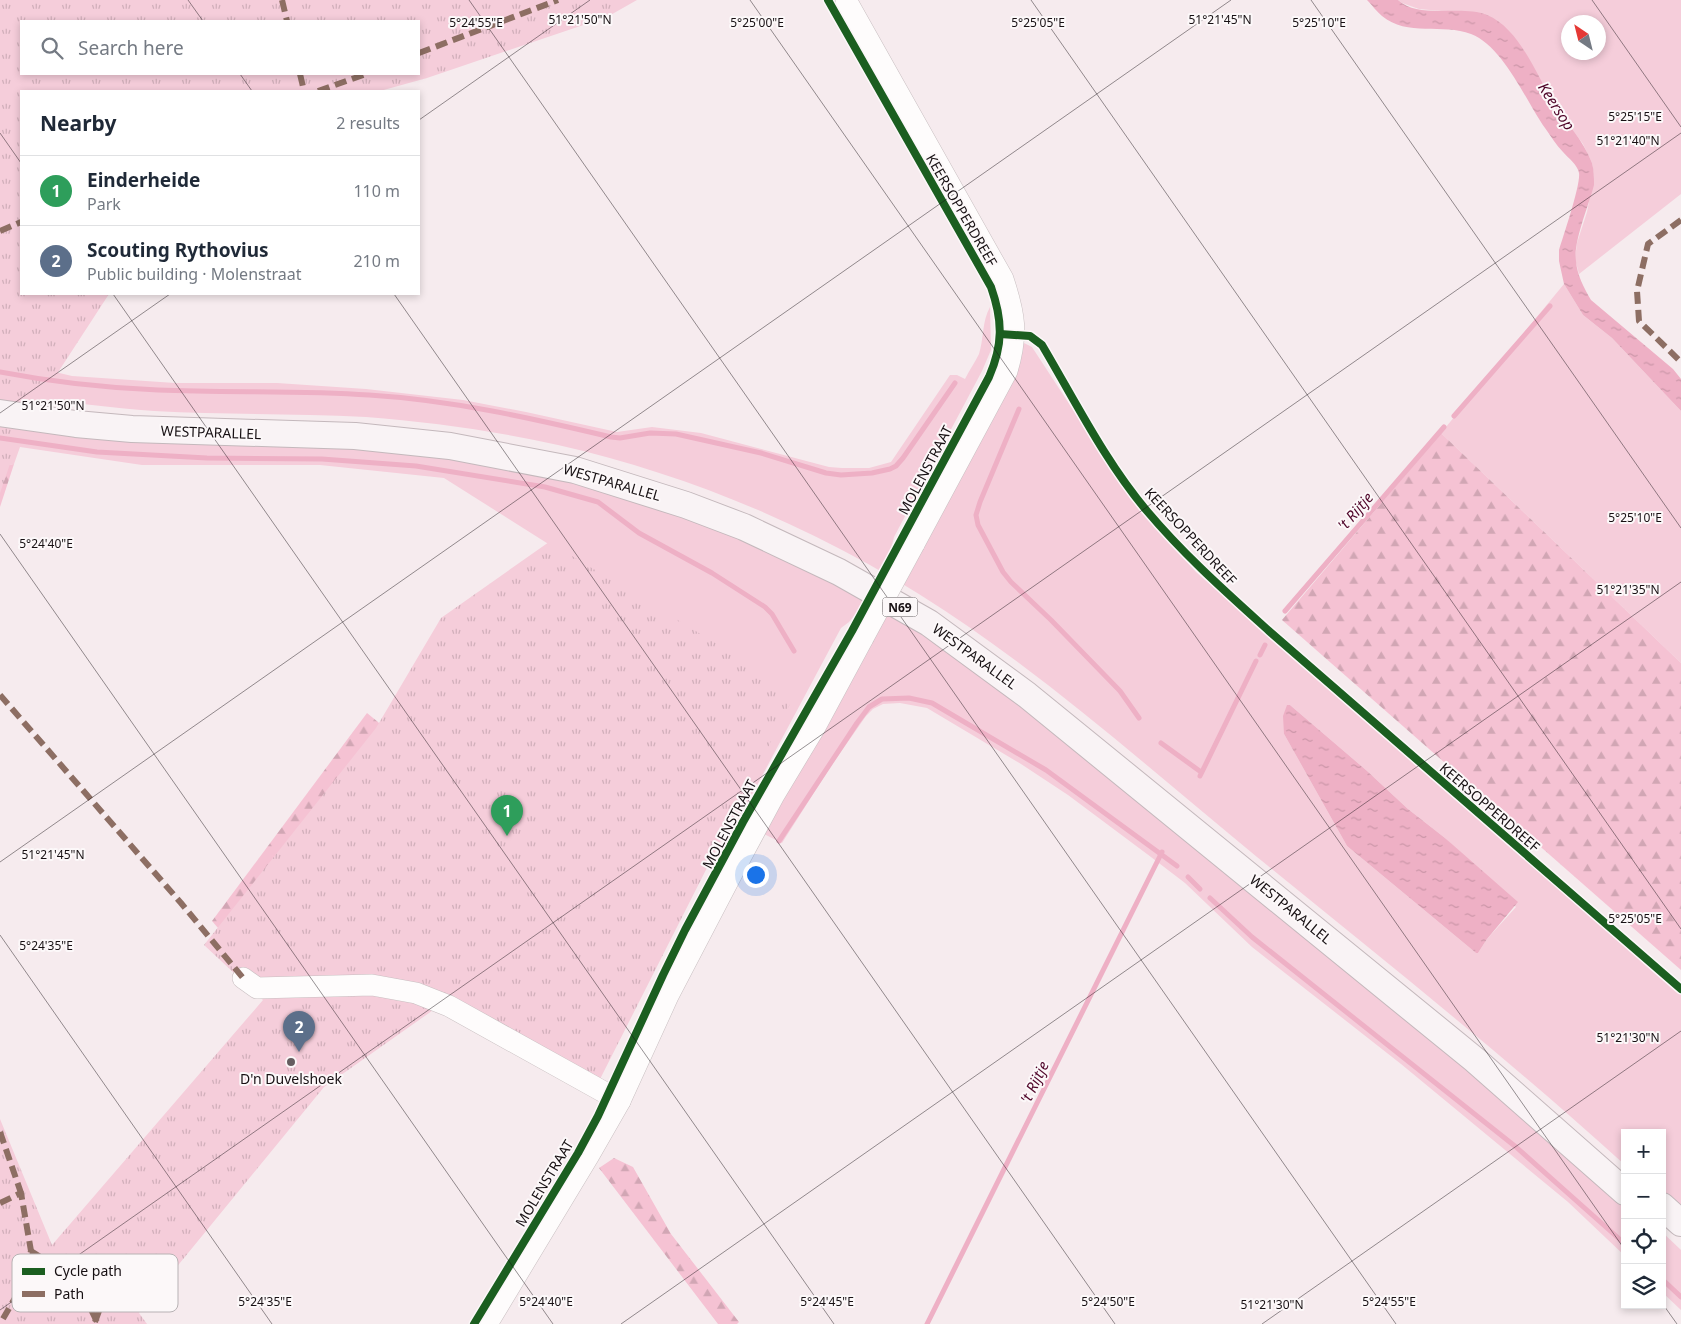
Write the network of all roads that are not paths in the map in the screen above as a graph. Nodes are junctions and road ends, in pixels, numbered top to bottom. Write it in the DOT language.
graph roads {
  1 [pos="846,0"];
  2 [pos="1015,334"];
  3 [pos="0,396"];
  4 [pos="0,413"];
  5 [pos="243,978"];
  6 [pos="620,1101"];
  7 [pos="1621,1167"];
  8 [pos="1621,1188"];
  9 [pos="1666,1210"];
  10 [pos="1681,1223"];
  11 [pos="1666,1230"];
  12 [pos="1681,1243"];
  13 [pos="487,1324"];
  1 -- 2 [label="street, KEERSOPPERDREEF"];
  2 -- 6 [label="street, MOLENSTRAAT, bridge"];
  3 -- 7 [label="main road, WESTPARALLEL / N69"];
  4 -- 8 [label="main road, WESTPARALLEL / N69"];
  5 -- 6 [label="street"];
  6 -- 13 [label="street, MOLENSTRAAT"];
  9 -- 10 [label="main road"];
  11 -- 12 [label="main road"];
}
